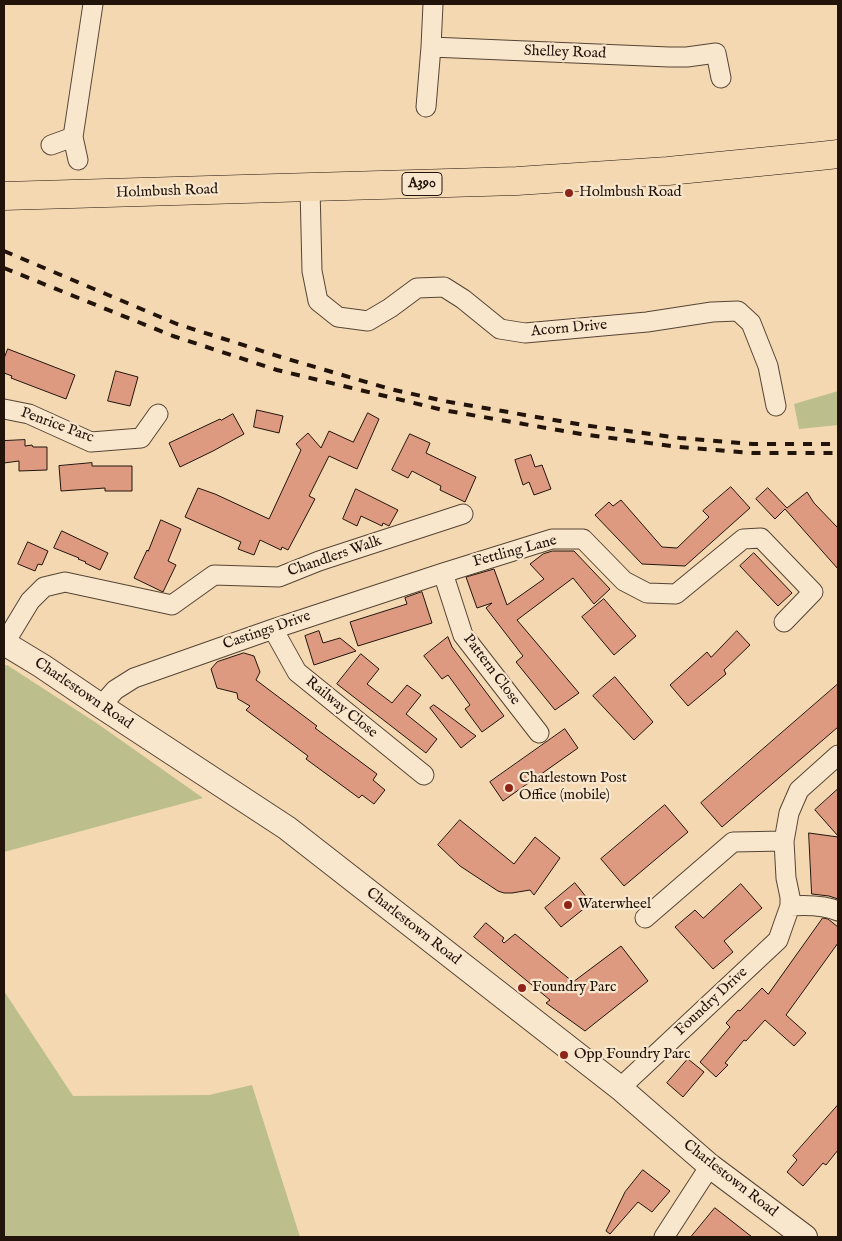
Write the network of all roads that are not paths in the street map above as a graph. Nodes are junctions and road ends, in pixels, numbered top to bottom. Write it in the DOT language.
graph roads {
  1 [pos="93,4"];
  2 [pos="433,4"];
  3 [pos="431,47"];
  4 [pos="721,78"];
  5 [pos="426,108"];
  6 [pos="73,137"];
  7 [pos="51,145"];
  8 [pos="838,154"];
  9 [pos="78,160"];
  10 [pos="310,188"];
  11 [pos="4,196"];
  12 [pos="776,406"];
  13 [pos="4,409"];
  14 [pos="158,414"];
  15 [pos="463,514"];
  16 [pos="443,573"];
  17 [pos="784,622"];
  18 [pos="273,629"];
  19 [pos="4,643"];
  20 [pos="101,706"];
  21 [pos="539,733"];
  22 [pos="838,755"];
  23 [pos="424,775"];
  24 [pos="784,841"];
  25 [pos="790,906"];
  26 [pos="838,911"];
  27 [pos="645,918"];
  28 [pos="620,1088"];
  29 [pos="710,1166"];
  30 [pos="664,1237"];
  31 [pos="805,1237"];
  1 -- 6 [label="street"];
  2 -- 3 [label="street"];
  3 -- 4 [label="street, Shelley Road"];
  3 -- 5 [label="street"];
  6 -- 7 [label="street"];
  6 -- 9 [label="street"];
  8 -- 10 [label="highway, Holmbush Road / A390"];
  10 -- 11 [label="highway, Holmbush Road / A390"];
  10 -- 12 [label="street, Acorn Drive"];
  13 -- 14 [label="street, Penrice Parc"];
  15 -- 19 [label="street, Chandlers Walk"];
  16 -- 17 [label="street, Fettling Lane"];
  16 -- 18 [label="street, Castings Drive"];
  16 -- 21 [label="street, Pattern Close"];
  18 -- 20 [label="street, Castings Drive"];
  18 -- 23 [label="street, Railway Close"];
  19 -- 20 [label="street, Charlestown Road"];
  20 -- 28 [label="street, Charlestown Road"];
  22 -- 24 [label="street, Foundry Drive"];
  24 -- 25 [label="street, Foundry Drive"];
  24 -- 27 [label="street"];
  25 -- 26 [label="street"];
  25 -- 28 [label="street, Foundry Drive"];
  28 -- 29 [label="street, Charlestown Road"];
  29 -- 30 [label="street"];
  29 -- 31 [label="street, Charlestown Road"];
}
